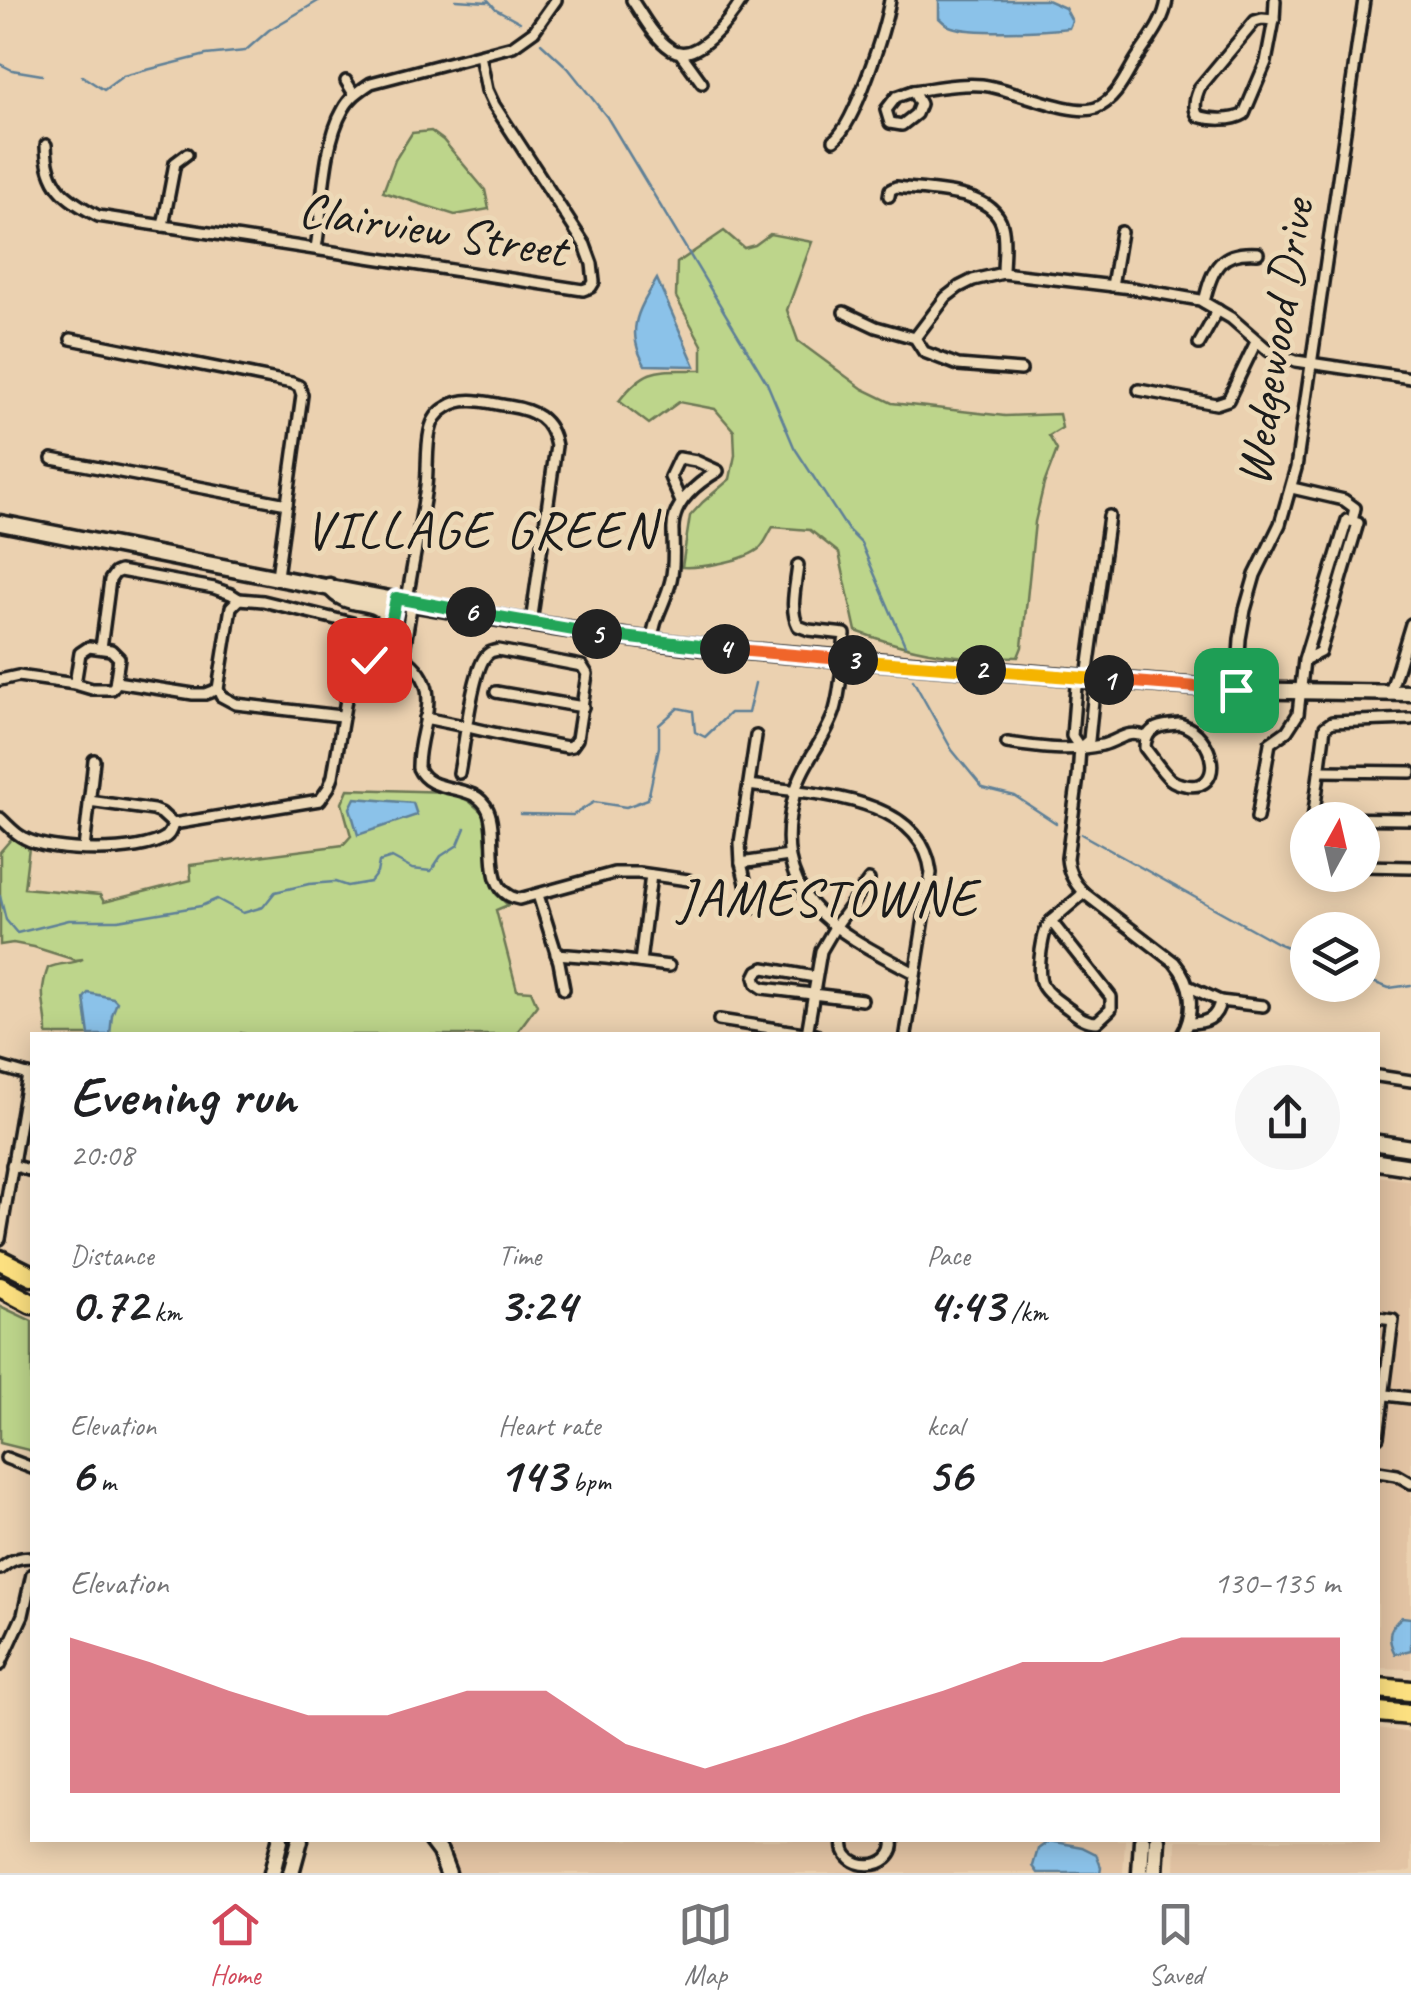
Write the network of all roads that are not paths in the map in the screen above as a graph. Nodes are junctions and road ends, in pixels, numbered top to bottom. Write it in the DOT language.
graph roads {
  1 [pos="556,0"];
  2 [pos="632,0"];
  3 [pos="742,0"];
  4 [pos="890,0"];
  5 [pos="1167,0"];
  6 [pos="1275,0"];
  7 [pos="1364,0"];
  8 [pos="1274,20"];
  9 [pos="680,54"];
  10 [pos="480,55"];
  11 [pos="346,80"];
  12 [pos="702,84"];
  13 [pos="913,92"];
  14 [pos="354,94"];
  15 [pos="834,140"];
  16 [pos="46,145"];
  17 [pos="187,154"];
  18 [pos="889,196"];
  19 [pos="163,226"];
  20 [pos="1120,232"];
  21 [pos="316,248"];
  22 [pos="1258,252"];
  23 [pos="1003,273"];
  24 [pos="1112,286"];
  25 [pos="1204,302"];
  26 [pos="1218,310"];
  27 [pos="844,312"];
  28 [pos="915,338"];
  29 [pos="71,339"];
  30 [pos="1256,342"];
  31 [pos="1199,344"];
  32 [pos="1310,363"];
  33 [pos="1021,370"];
  34 [pos="1411,378"];
  35 [pos="1138,390"];
  36 [pos="52,459"];
  37 [pos="1292,488"];
  38 [pos="682,502"];
  39 [pos="287,504"];
  40 [pos="1109,516"];
  41 [pos="0,524"];
  42 [pos="798,566"];
  43 [pos="277,576"];
  44 [pos="329,586"];
  45 [pos="239,600"];
  46 [pos="405,600"];
  47 [pos="392,623"];
  48 [pos="531,623"];
  49 [pos="1411,624"];
  50 [pos="652,641"];
  51 [pos="101,648"];
  52 [pos="842,659"];
  53 [pos="369,660"];
  54 [pos="1087,678"];
  55 [pos="0,680"];
  56 [pos="116,682"];
  57 [pos="75,684"];
  58 [pos="218,690"];
  59 [pos="1236,690"];
  60 [pos="496,692"];
  61 [pos="1390,692"];
  62 [pos="1300,693"];
  63 [pos="1411,693"];
  64 [pos="583,707"];
  65 [pos="341,716"];
  66 [pos="425,718"];
  67 [pos="1411,719"];
  68 [pos="468,727"];
  69 [pos="756,736"];
  70 [pos="1146,737"];
  71 [pos="1008,743"];
  72 [pos="1080,748"];
  73 [pos="94,760"];
  74 [pos="1320,771"];
  75 [pos="1411,772"];
  76 [pos="460,773"];
  77 [pos="749,785"];
  78 [pos="795,792"];
  79 [pos="89,800"];
  80 [pos="1315,802"];
  81 [pos="0,818"];
  82 [pos="1257,818"];
  83 [pos="1380,820"];
  84 [pos="1411,820"];
  85 [pos="173,824"];
  86 [pos="84,849"];
  87 [pos="789,856"];
  88 [pos="741,864"];
  89 [pos="1380,866"];
  90 [pos="1411,867"];
  91 [pos="651,875"];
  92 [pos="688,880"];
  93 [pos="869,880"];
  94 [pos="1084,893"];
  95 [pos="538,895"];
  96 [pos="752,908"];
  97 [pos="1051,921"];
  98 [pos="835,927"];
  99 [pos="556,954"];
  100 [pos="640,962"];
  101 [pos="669,966"];
  102 [pos="915,974"];
  103 [pos="815,977"];
  104 [pos="1190,987"];
  105 [pos="564,989"];
  106 [pos="813,994"];
  107 [pos="862,1000"];
  108 [pos="1220,1000"];
  109 [pos="1263,1006"];
  110 [pos="719,1020"];
  111 [pos="1189,1022"];
  112 [pos="794,1032"];
  113 [pos="807,1032"];
  114 [pos="906,1032"];
  115 [pos="1184,1032"];
  116 [pos="0,1067"];
  117 [pos="30,1076"];
  118 [pos="1380,1076"];
  119 [pos="1411,1080"];
  120 [pos="1380,1143"];
  121 [pos="1411,1148"];
  122 [pos="1380,1162"];
  123 [pos="12,1166"];
  124 [pos="1411,1167"];
  125 [pos="30,1170"];
  126 [pos="0,1239"];
  127 [pos="0,1260"];
  128 [pos="30,1275"];
  129 [pos="0,1287"];
  130 [pos="30,1303"];
  131 [pos="1380,1318"];
  132 [pos="1381,1394"];
  133 [pos="1411,1398"];
  134 [pos="6,1458"];
  135 [pos="30,1467"];
  136 [pos="1380,1472"];
  137 [pos="1411,1483"];
  138 [pos="30,1557"];
  139 [pos="0,1569"];
  140 [pos="30,1583"];
  141 [pos="0,1665"];
  142 [pos="1380,1688"];
  143 [pos="1411,1691"];
  144 [pos="1380,1712"];
  145 [pos="1411,1716"];
  146 [pos="280,1842"];
  147 [pos="299,1842"];
  148 [pos="433,1842"];
  149 [pos="843,1842"];
  150 [pos="892,1842"];
  151 [pos="1142,1842"];
  152 [pos="1157,1842"];
  153 [pos="272,1873"];
  154 [pos="291,1873"];
  155 [pos="448,1873"];
  156 [pos="1140,1873"];
  157 [pos="1156,1873"];
  1 -- 10 [label="street"];
  2 -- 9 [label="street"];
  3 -- 9 [label="street"];
  4 -- 15 [label="street"];
  5 -- 13 [label="street"];
  6 -- 8 [label="street"];
  7 -- 32 [label="street, Wedgewood Drive"];
  8 -- 8 [label="street"];
  9 -- 12 [label="street"];
  10 -- 14 [label="street"];
  10 -- 21 [label="street, Clairview Street"];
  11 -- 14 [label="street"];
  14 -- 21 [label="street"];
  16 -- 19 [label="street, Clairview Street"];
  17 -- 19 [label="street"];
  18 -- 23 [label="street"];
  19 -- 21 [label="street, Clairview Street"];
  20 -- 24 [label="street"];
  22 -- 25 [label="street"];
  23 -- 24 [label="street"];
  23 -- 28 [label="street"];
  24 -- 25 [label="street"];
  25 -- 26 [label="street"];
  26 -- 30 [label="street"];
  26 -- 31 [label="street"];
  27 -- 28 [label="street"];
  28 -- 33 [label="street"];
  29 -- 39 [label="street"];
  30 -- 32 [label="street"];
  30 -- 35 [label="street"];
  32 -- 34 [label="street"];
  32 -- 37 [label="street, Wedgewood Drive"];
  36 -- 39 [label="street"];
  37 -- 59 [label="street, Wedgewood Drive"];
  37 -- 62 [label="street"];
  38 -- 38 [label="street"];
  38 -- 50 [label="street"];
  39 -- 43 [label="street"];
  40 -- 54 [label="street"];
  41 -- 43 [label="street"];
  42 -- 52 [label="street"];
  43 -- 44 [label="street"];
  44 -- 46 [label="street"];
  44 -- 47 [label="street"];
  45 -- 51 [label="street"];
  45 -- 53 [label="street"];
  45 -- 58 [label="street"];
  46 -- 47 [label="street"];
  46 -- 48 [label="street"];
  46 -- 48 [label="street"];
  46 -- 66 [label="street"];
  47 -- 53 [label="street"];
  48 -- 50 [label="street"];
  49 -- 61 [label="street"];
  50 -- 52 [label="street"];
  51 -- 56 [label="street"];
  51 -- 57 [label="street"];
  52 -- 54 [label="street"];
  52 -- 78 [label="street"];
  53 -- 65 [label="street"];
  54 -- 59 [label="street"];
  54 -- 72 [label="street"];
  54 -- 72 [label="street"];
  55 -- 57 [label="street"];
  56 -- 57 [label="street"];
  56 -- 58 [label="street"];
  58 -- 65 [label="street"];
  59 -- 62 [label="street"];
  60 -- 64 [label="street"];
  61 -- 62 [label="street"];
  61 -- 63 [label="street"];
  62 -- 82 [label="street"];
  64 -- 68 [label="street"];
  64 -- 68 [label="street"];
  65 -- 85 [label="street"];
  66 -- 68 [label="street"];
  66 -- 95 [label="street"];
  67 -- 74 [label="street"];
  68 -- 76 [label="street"];
  69 -- 77 [label="street"];
  70 -- 70 [label="street"];
  70 -- 72 [label="street"];
  71 -- 72 [label="street"];
  72 -- 94 [label="street"];
  73 -- 79 [label="street"];
  74 -- 75 [label="street"];
  74 -- 80 [label="street"];
  77 -- 78 [label="street"];
  77 -- 88 [label="street"];
  78 -- 87 [label="street"];
  78 -- 102 [label="street"];
  79 -- 85 [label="street"];
  79 -- 86 [label="street"];
  81 -- 86 [label="street"];
  83 -- 84 [label="street"];
  85 -- 86 [label="street"];
  87 -- 88 [label="street"];
  87 -- 98 [label="street"];
  88 -- 96 [label="street"];
  89 -- 90 [label="street"];
  91 -- 92 [label="street"];
  91 -- 95 [label="street"];
  91 -- 100 [label="street"];
  93 -- 98 [label="street"];
  94 -- 97 [label="street"];
  94 -- 104 [label="street"];
  95 -- 99 [label="street"];
  97 -- 97 [label="street"];
  98 -- 102 [label="street"];
  98 -- 103 [label="street"];
  99 -- 100 [label="street"];
  99 -- 105 [label="street"];
  100 -- 101 [label="street"];
  102 -- 114 [label="street"];
  103 -- 106 [label="street"];
  103 -- 106 [label="street"];
  104 -- 108 [label="street"];
  104 -- 111 [label="street"];
  106 -- 107 [label="street"];
  106 -- 113 [label="street"];
  108 -- 109 [label="street"];
  108 -- 111 [label="street"];
  110 -- 112 [label="street"];
  111 -- 115 [label="street"];
  116 -- 117 [label="street"];
  117 -- 123 [label="street"];
  118 -- 119 [label="street"];
  120 -- 121 [label="street"];
  122 -- 124 [label="street"];
  123 -- 125 [label="street"];
  123 -- 126 [label="street"];
  127 -- 128 [label="highway"];
  129 -- 130 [label="highway"];
  131 -- 132 [label="street"];
  132 -- 133 [label="street"];
  134 -- 135 [label="street"];
  136 -- 137 [label="street"];
  138 -- 139 [label="street"];
  140 -- 141 [label="street"];
  142 -- 143 [label="highway"];
  144 -- 145 [label="highway"];
  146 -- 153 [label="street"];
  147 -- 154 [label="street"];
  148 -- 155 [label="street"];
  149 -- 150 [label="street"];
  151 -- 156 [label="street"];
  152 -- 157 [label="street"];
}
